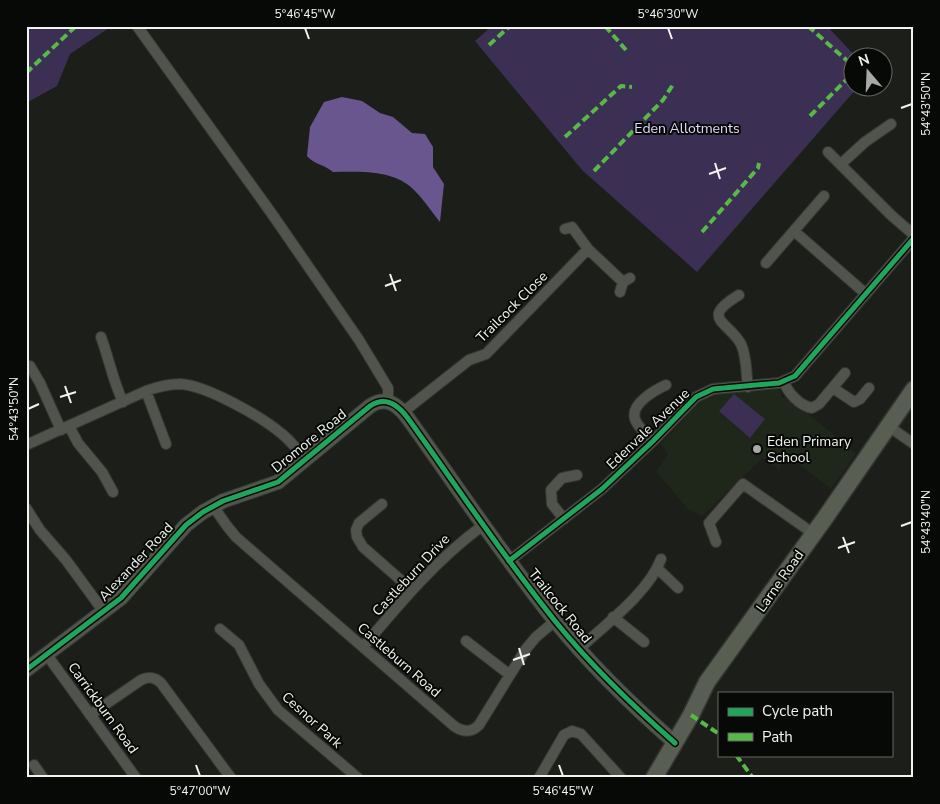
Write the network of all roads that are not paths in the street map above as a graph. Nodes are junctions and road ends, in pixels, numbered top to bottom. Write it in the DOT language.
graph roads {
  1 [pos="137,26"];
  2 [pos="891,124"];
  3 [pos="828,152"];
  4 [pos="840,164"];
  5 [pos="824,196"];
  6 [pos="571,226"];
  7 [pos="794,231"];
  8 [pos="914,236"];
  9 [pos="588,250"];
  10 [pos="766,263"];
  11 [pos="624,284"];
  12 [pos="866,294"];
  13 [pos="739,295"];
  14 [pos="101,337"];
  15 [pos="30,366"];
  16 [pos="845,373"];
  17 [pos="784,382"];
  18 [pos="666,385"];
  19 [pos="748,387"];
  20 [pos="833,388"];
  21 [pos="868,388"];
  22 [pos="914,389"];
  23 [pos="146,391"];
  24 [pos="123,402"];
  25 [pos="388,402"];
  26 [pos="403,412"];
  27 [pos="888,426"];
  28 [pos="65,428"];
  29 [pos="653,441"];
  30 [pos="166,444"];
  31 [pos="914,444"];
  32 [pos="26,445"];
  33 [pos="306,459"];
  34 [pos="577,475"];
  35 [pos="113,492"];
  36 [pos="382,504"];
  37 [pos="214,506"];
  38 [pos="26,508"];
  39 [pos="564,519"];
  40 [pos="482,526"];
  41 [pos="814,534"];
  42 [pos="716,542"];
  43 [pos="509,561"];
  44 [pos="678,588"];
  45 [pos="412,590"];
  46 [pos="104,612"];
  47 [pos="613,617"];
  48 [pos="555,621"];
  49 [pos="220,629"];
  50 [pos="466,640"];
  51 [pos="644,642"];
  52 [pos="363,647"];
  53 [pos="579,649"];
  54 [pos="47,655"];
  55 [pos="26,670"];
  56 [pos="510,675"];
  57 [pos="90,715"];
  58 [pos="675,743"];
  59 [pos="34,765"];
  60 [pos="43,778"];
  61 [pos="136,778"];
  62 [pos="231,778"];
  63 [pos="358,778"];
  64 [pos="539,778"];
  65 [pos="620,778"];
  66 [pos="654,778"];
  1 -- 25 [label="street"];
  2 -- 4 [label="street"];
  3 -- 4 [label="street"];
  4 -- 8 [label="street"];
  5 -- 7 [label="street"];
  6 -- 9 [label="street"];
  7 -- 10 [label="street"];
  7 -- 12 [label="street"];
  8 -- 12 [label="street, Edenvale Avenue"];
  9 -- 11 [label="street"];
  9 -- 26 [label="street, Trailcock Close"];
  12 -- 17 [label="street, Edenvale Avenue"];
  13 -- 19 [label="street"];
  14 -- 24 [label="street"];
  15 -- 28 [label="street"];
  16 -- 20 [label="street"];
  17 -- 19 [label="street, Edenvale Avenue"];
  17 -- 20 [label="street"];
  18 -- 29 [label="street"];
  19 -- 29 [label="street, Edenvale Avenue"];
  20 -- 21 [label="street"];
  22 -- 27 [label="main road, Larne Road"];
  23 -- 24 [label="street"];
  23 -- 30 [label="street"];
  23 -- 33 [label="street"];
  24 -- 28 [label="street"];
  25 -- 26 [label="street, Trailcock Road"];
  25 -- 33 [label="street, Dromore Road"];
  26 -- 40 [label="street, Trailcock Road"];
  27 -- 31 [label="street"];
  27 -- 41 [label="main road, Larne Road"];
  28 -- 32 [label="street"];
  28 -- 35 [label="street"];
  29 -- 39 [label="street, Edenvale Avenue"];
  33 -- 37 [label="street, Dromore Road"];
  34 -- 39 [label="street"];
  36 -- 45 [label="street"];
  37 -- 46 [label="street, Alexander Road"];
  37 -- 52 [label="street, Castleburn Road"];
  38 -- 46 [label="street"];
  39 -- 43 [label="street, Edenvale Avenue"];
  40 -- 43 [label="street, Trailcock Road"];
  40 -- 45 [label="street, Castleburn Drive"];
  41 -- 42 [label="street"];
  41 -- 58 [label="main road, Larne Road"];
  43 -- 48 [label="street, Trailcock Road"];
  44 -- 47 [label="street"];
  45 -- 52 [label="street, Castleburn Drive"];
  46 -- 54 [label="street, Alexander Road"];
  47 -- 51 [label="street"];
  47 -- 53 [label="street"];
  48 -- 53 [label="street, Trailcock Road"];
  48 -- 56 [label="street, Castleburn Road"];
  49 -- 63 [label="street, Cesnor Park"];
  50 -- 56 [label="street"];
  52 -- 56 [label="street, Castleburn Road"];
  53 -- 58 [label="street, Trailcock Road"];
  54 -- 55 [label="street, Alexander Road"];
  54 -- 57 [label="street, Carrickburn Road"];
  57 -- 61 [label="street, Carrickburn Road"];
  57 -- 62 [label="street"];
  58 -- 66 [label="main road, Larne Road"];
  59 -- 60 [label="street"];
  64 -- 65 [label="street"];
}
